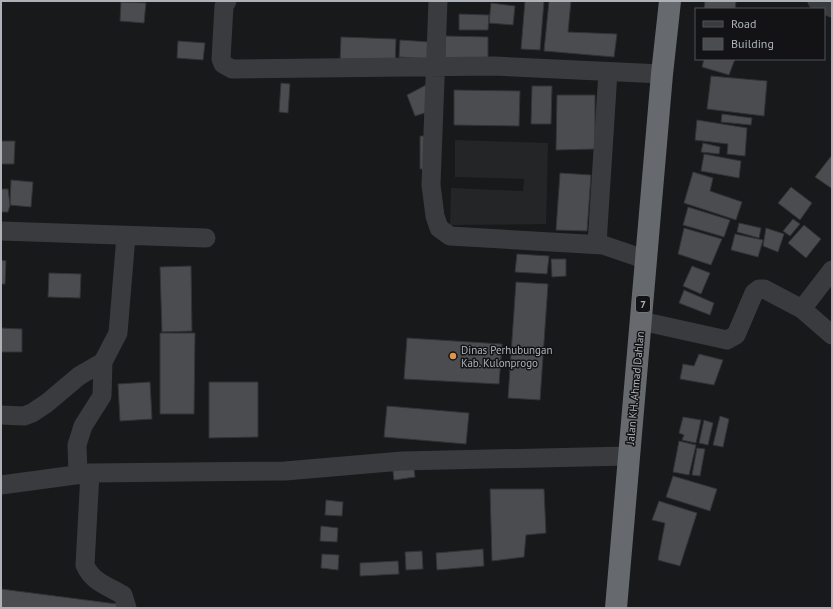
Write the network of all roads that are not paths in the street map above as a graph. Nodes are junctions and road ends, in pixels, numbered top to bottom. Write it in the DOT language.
graph roads {
  1 [pos="227,1"];
  2 [pos="438,1"];
  3 [pos="670,1"];
  4 [pos="817,1"];
  5 [pos="832,8"];
  6 [pos="435,68"];
  7 [pos="608,72"];
  8 [pos="662,74"];
  9 [pos="1,231"];
  10 [pos="126,236"];
  11 [pos="206,238"];
  12 [pos="597,244"];
  13 [pos="647,260"];
  14 [pos="832,270"];
  15 [pos="802,309"];
  16 [pos="641,321"];
  17 [pos="832,336"];
  18 [pos="103,364"];
  19 [pos="1,415"];
  20 [pos="628,456"];
  21 [pos="84,473"];
  22 [pos="1,484"];
  23 [pos="127,608"];
  24 [pos="616,608"];
  1 -- 6 [label="street"];
  2 -- 6 [label="street"];
  3 -- 8 [label="highway, Jalan KH. Ahmad Dahlan / 7"];
  4 -- 5 [label="street"];
  6 -- 7 [label="street"];
  6 -- 12 [label="street"];
  7 -- 8 [label="street"];
  7 -- 12 [label="street"];
  8 -- 13 [label="highway, Jalan KH. Ahmad Dahlan / 7"];
  9 -- 10 [label="street"];
  10 -- 11 [label="street"];
  10 -- 18 [label="street"];
  12 -- 13 [label="street"];
  13 -- 16 [label="highway, Jalan KH. Ahmad Dahlan / 7"];
  14 -- 15 [label="street"];
  15 -- 16 [label="street"];
  15 -- 17 [label="street"];
  16 -- 20 [label="highway, Jalan KH. Ahmad Dahlan / 7"];
  18 -- 19 [label="street"];
  18 -- 21 [label="street"];
  20 -- 21 [label="street"];
  20 -- 24 [label="highway, Jalan KH. Ahmad Dahlan / 7"];
  21 -- 22 [label="street"];
  21 -- 23 [label="street"];
}
